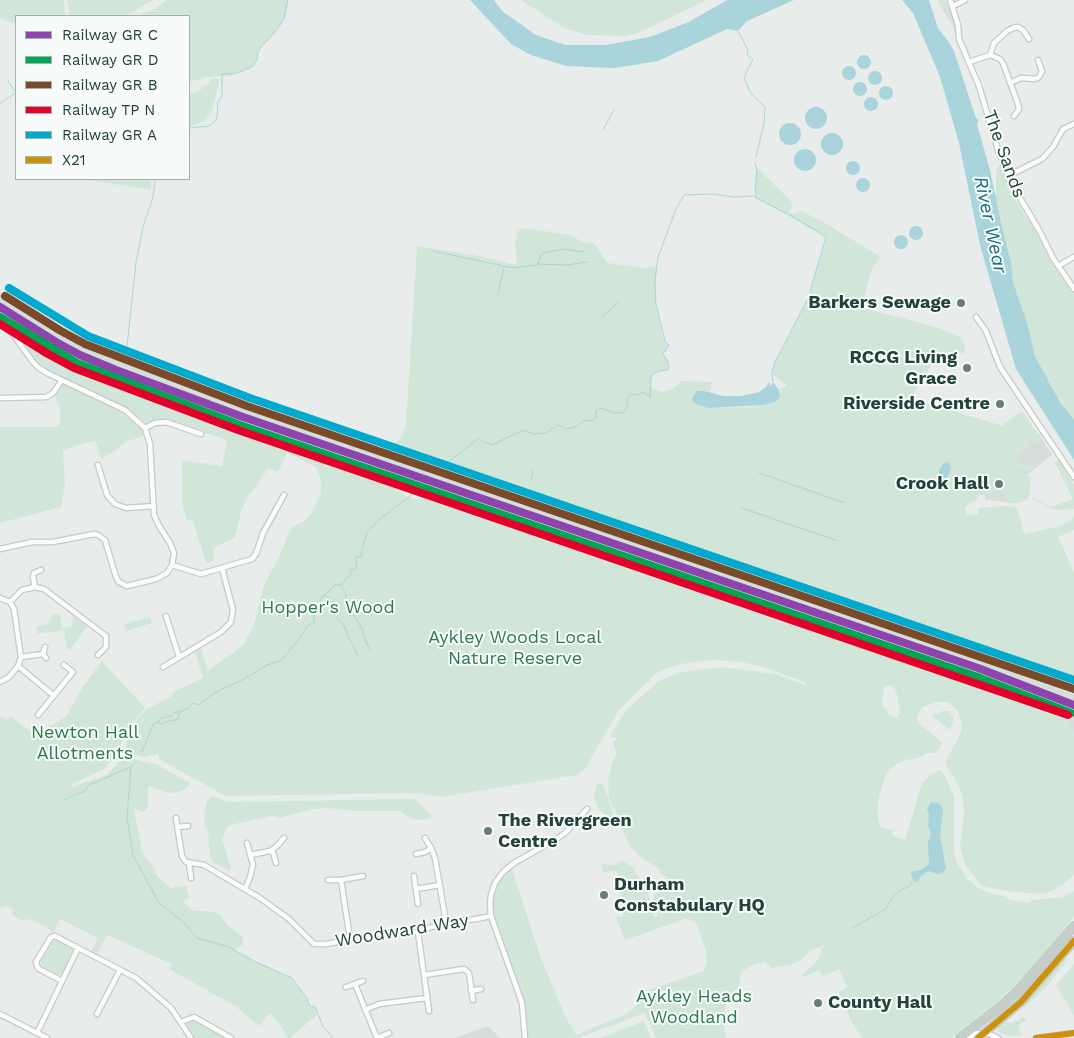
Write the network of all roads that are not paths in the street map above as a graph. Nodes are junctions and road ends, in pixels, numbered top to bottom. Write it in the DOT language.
graph roads {
  1 [pos="950,0"];
  2 [pos="965,0"];
  3 [pos="953,6"];
  4 [pos="1029,39"];
  5 [pos="990,54"];
  6 [pos="1038,60"];
  7 [pos="969,62"];
  8 [pos="1010,83"];
  9 [pos="1014,116"];
  10 [pos="1074,124"];
  11 [pos="1008,176"];
  12 [pos="1074,257"];
  13 [pos="1058,266"];
  14 [pos="1074,290"];
  15 [pos="976,317"];
  16 [pos="0,324"];
  17 [pos="62,380"];
  18 [pos="0,398"];
  19 [pos="145,428"];
  20 [pos="201,434"];
  21 [pos="98,465"];
  22 [pos="1074,477"];
  23 [pos="284,496"];
  24 [pos="154,506"];
  25 [pos="0,549"];
  26 [pos="172,565"];
  27 [pos="222,568"];
  28 [pos="41,570"];
  29 [pos="35,587"];
  30 [pos="0,598"];
  31 [pos="10,602"];
  32 [pos="166,616"];
  33 [pos="45,647"];
  34 [pos="98,655"];
  35 [pos="21,657"];
  36 [pos="179,657"];
  37 [pos="64,665"];
  38 [pos="18,666"];
  39 [pos="163,667"];
  40 [pos="0,682"];
  41 [pos="54,695"];
  42 [pos="38,715"];
  43 [pos="587,808"];
  44 [pos="176,818"];
  45 [pos="188,826"];
  46 [pos="178,828"];
  47 [pos="284,838"];
  48 [pos="425,838"];
  49 [pos="247,843"];
  50 [pos="431,848"];
  51 [pos="270,850"];
  52 [pos="416,854"];
  53 [pos="250,855"];
  54 [pos="189,863"];
  55 [pos="276,863"];
  56 [pos="363,876"];
  57 [pos="414,876"];
  58 [pos="191,878"];
  59 [pos="328,880"];
  60 [pos="341,880"];
  61 [pos="440,885"];
  62 [pos="244,889"];
  63 [pos="416,889"];
  64 [pos="418,904"];
  65 [pos="491,916"];
  66 [pos="446,922"];
  67 [pos="1074,926"];
  68 [pos="418,932"];
  69 [pos="350,939"];
  70 [pos="1074,941"];
  71 [pos="78,948"];
  72 [pos="120,970"];
  73 [pos="424,976"];
  74 [pos="62,981"];
  75 [pos="363,982"];
  76 [pos="355,984"];
  77 [pos="346,987"];
  78 [pos="481,989"];
  79 [pos="471,991"];
  80 [pos="427,998"];
  81 [pos="473,1000"];
  82 [pos="365,1010"];
  83 [pos="429,1011"];
  84 [pos="0,1014"];
  85 [pos="98,1014"];
  86 [pos="181,1022"];
  87 [pos="37,1033"];
  88 [pos="389,1033"];
  89 [pos="1074,1033"];
  90 [pos="981,1036"];
  91 [pos="47,1038"];
  92 [pos="191,1038"];
  93 [pos="231,1038"];
  94 [pos="377,1038"];
  95 [pos="525,1038"];
  96 [pos="960,1038"];
  97 [pos="969,1038"];
  98 [pos="998,1038"];
  99 [pos="1036,1038"];
  1 -- 3 [label="street, The Sands"];
  2 -- 3 [label="street"];
  3 -- 7 [label="street, The Sands"];
  4 -- 5 [label="street"];
  5 -- 7 [label="street"];
  5 -- 8 [label="street"];
  6 -- 8 [label="street"];
  7 -- 11 [label="street, The Sands"];
  8 -- 9 [label="street"];
  10 -- 11 [label="street"];
  11 -- 13 [label="street, The Sands"];
  12 -- 13 [label="street"];
  13 -- 14 [label="street, The Sands"];
  15 -- 22 [label="street"];
  16 -- 17 [label="street"];
  17 -- 18 [label="street"];
  17 -- 19 [label="street"];
  19 -- 20 [label="street"];
  19 -- 24 [label="street"];
  21 -- 24 [label="street"];
  23 -- 27 [label="street"];
  24 -- 26 [label="street"];
  25 -- 26 [label="street"];
  26 -- 27 [label="street"];
  27 -- 36 [label="street"];
  28 -- 29 [label="street"];
  29 -- 31 [label="street"];
  29 -- 34 [label="street"];
  30 -- 31 [label="street"];
  31 -- 35 [label="street"];
  32 -- 36 [label="street"];
  33 -- 35 [label="street"];
  35 -- 38 [label="street"];
  36 -- 39 [label="street"];
  37 -- 41 [label="street"];
  38 -- 40 [label="street"];
  38 -- 41 [label="street"];
  41 -- 42 [label="street"];
  43 -- 65 [label="street"];
  44 -- 46 [label="street"];
  45 -- 46 [label="street"];
  46 -- 54 [label="street"];
  47 -- 51 [label="street"];
  48 -- 50 [label="street"];
  49 -- 53 [label="street"];
  50 -- 52 [label="street"];
  50 -- 61 [label="street"];
  51 -- 53 [label="street"];
  51 -- 55 [label="street"];
  53 -- 62 [label="street"];
  54 -- 58 [label="street"];
  54 -- 62 [label="street, Woodward Way"];
  56 -- 60 [label="street"];
  57 -- 63 [label="street"];
  59 -- 60 [label="street"];
  60 -- 69 [label="street"];
  61 -- 63 [label="street"];
  61 -- 66 [label="street"];
  62 -- 69 [label="street, Woodward Way"];
  63 -- 64 [label="street"];
  65 -- 66 [label="street, Woodward Way"];
  65 -- 95 [label="street"];
  66 -- 68 [label="street, Woodward Way"];
  67 -- 96 [label="highway"];
  68 -- 69 [label="street, Woodward Way"];
  68 -- 73 [label="street"];
  70 -- 90 [label="highway"];
  71 -- 72 [label="street"];
  71 -- 74 [label="street"];
  71 -- 74 [label="street"];
  72 -- 85 [label="street"];
  72 -- 86 [label="street"];
  73 -- 79 [label="street"];
  73 -- 80 [label="street"];
  74 -- 87 [label="street"];
  75 -- 76 [label="street"];
  76 -- 77 [label="street"];
  76 -- 82 [label="street"];
  78 -- 79 [label="street"];
  79 -- 81 [label="street"];
  80 -- 82 [label="street"];
  80 -- 83 [label="street"];
  82 -- 94 [label="street"];
  84 -- 87 [label="street"];
  86 -- 92 [label="street"];
  86 -- 93 [label="street"];
  87 -- 91 [label="street"];
  88 -- 94 [label="street"];
  89 -- 99 [label="street"];
  90 -- 97 [label="street"];
  90 -- 98 [label="street"];
}
